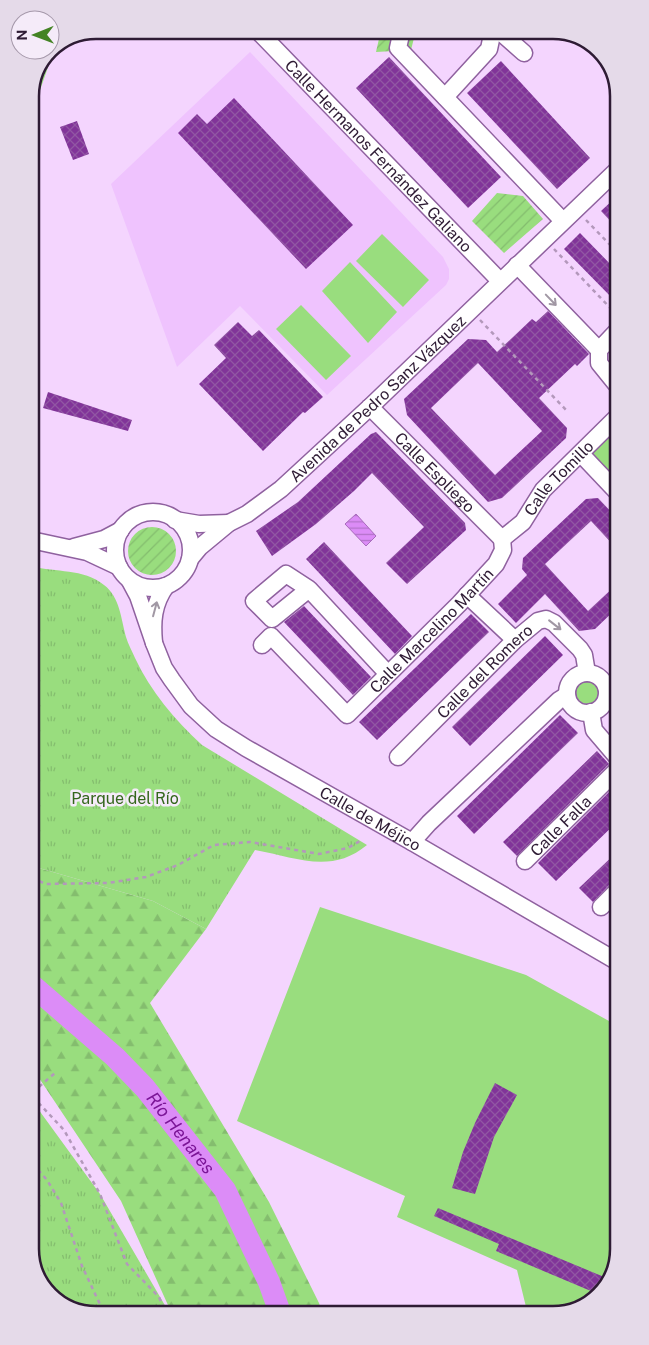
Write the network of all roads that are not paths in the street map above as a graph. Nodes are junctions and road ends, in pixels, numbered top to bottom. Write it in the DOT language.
graph roads {
  1 [pos="266,39"];
  2 [pos="400,39"];
  3 [pos="491,39"];
  4 [pos="508,39"];
  5 [pos="524,53"];
  6 [pos="445,97"];
  7 [pos="610,178"];
  8 [pos="563,221"];
  9 [pos="517,264"];
  10 [pos="500,281"];
  11 [pos="610,338"];
  12 [pos="599,350"];
  13 [pos="610,378"];
  14 [pos="370,407"];
  15 [pos="610,424"];
  16 [pos="581,454"];
  17 [pos="610,485"];
  18 [pos="176,520"];
  19 [pos="229,523"];
  20 [pos="121,530"];
  21 [pos="502,539"];
  22 [pos="39,542"];
  23 [pos="72,548"];
  24 [pos="190,559"];
  25 [pos="118,567"];
  26 [pos="130,581"];
  27 [pos="166,586"];
  28 [pos="309,589"];
  29 [pos="467,595"];
  30 [pos="515,640"];
  31 [pos="154,643"];
  32 [pos="262,644"];
  33 [pos="587,673"];
  34 [pos="388,674"];
  35 [pos="610,686"];
  36 [pos="610,692"];
  37 [pos="567,695"];
  38 [pos="591,712"];
  39 [pos="610,749"];
  40 [pos="398,757"];
  41 [pos="610,778"];
  42 [pos="412,842"];
  43 [pos="525,861"];
  44 [pos="610,898"];
  45 [pos="601,907"];
  46 [pos="610,957"];
  1 -- 10 [label="street, Calle Hermanos Fernández Galiano"];
  2 -- 6 [label="street"];
  3 -- 6 [label="street"];
  4 -- 5 [label="street"];
  6 -- 8 [label="street"];
  7 -- 8 [label="street, Avenida de Pedro Sanz Vázquez"];
  8 -- 9 [label="street, Avenida de Pedro Sanz Vázquez"];
  9 -- 10 [label="street, Avenida de Pedro Sanz Vázquez"];
  9 -- 12 [label="street, one-way"];
  10 -- 14 [label="street, Avenida de Pedro Sanz Vázquez"];
  11 -- 12 [label="street"];
  12 -- 13 [label="street"];
  14 -- 19 [label="street, Avenida de Pedro Sanz Vázquez"];
  14 -- 21 [label="street, Calle Espliego"];
  15 -- 16 [label="street, Calle Tomillo"];
  16 -- 17 [label="street"];
  16 -- 21 [label="street, Calle Tomillo"];
  18 -- 19 [label="street, Avenida de Pedro Sanz Vázquez"];
  18 -- 20 [label="street"];
  18 -- 24 [label="street"];
  19 -- 24 [label="street, Avenida de Pedro Sanz Vázquez"];
  20 -- 23 [label="street"];
  20 -- 25 [label="street"];
  21 -- 29 [label="street, Calle Marcelino Martín"];
  22 -- 23 [label="street"];
  23 -- 25 [label="street"];
  24 -- 27 [label="street"];
  25 -- 26 [label="street"];
  26 -- 27 [label="street"];
  26 -- 31 [label="street, Calle de Méjico"];
  31 -- 27 [label="street, Calle de Méjico, one-way"];
  28 -- 34 [label="street"];
  29 -- 30 [label="street"];
  29 -- 34 [label="street, Calle Marcelino Martín"];
  30 -- 33 [label="street, Calle del Romero, one-way"];
  30 -- 40 [label="street, Calle del Romero"];
  31 -- 42 [label="street, Calle de Méjico"];
  32 -- 34 [label="street, Calle Marcelino Martín"];
  33 -- 35 [label="street"];
  33 -- 37 [label="street"];
  36 -- 38 [label="street"];
  37 -- 38 [label="street"];
  37 -- 42 [label="street"];
  38 -- 39 [label="street"];
  41 -- 43 [label="street, Calle Falla"];
  42 -- 46 [label="street, Calle de Méjico"];
  44 -- 45 [label="street"];
}
